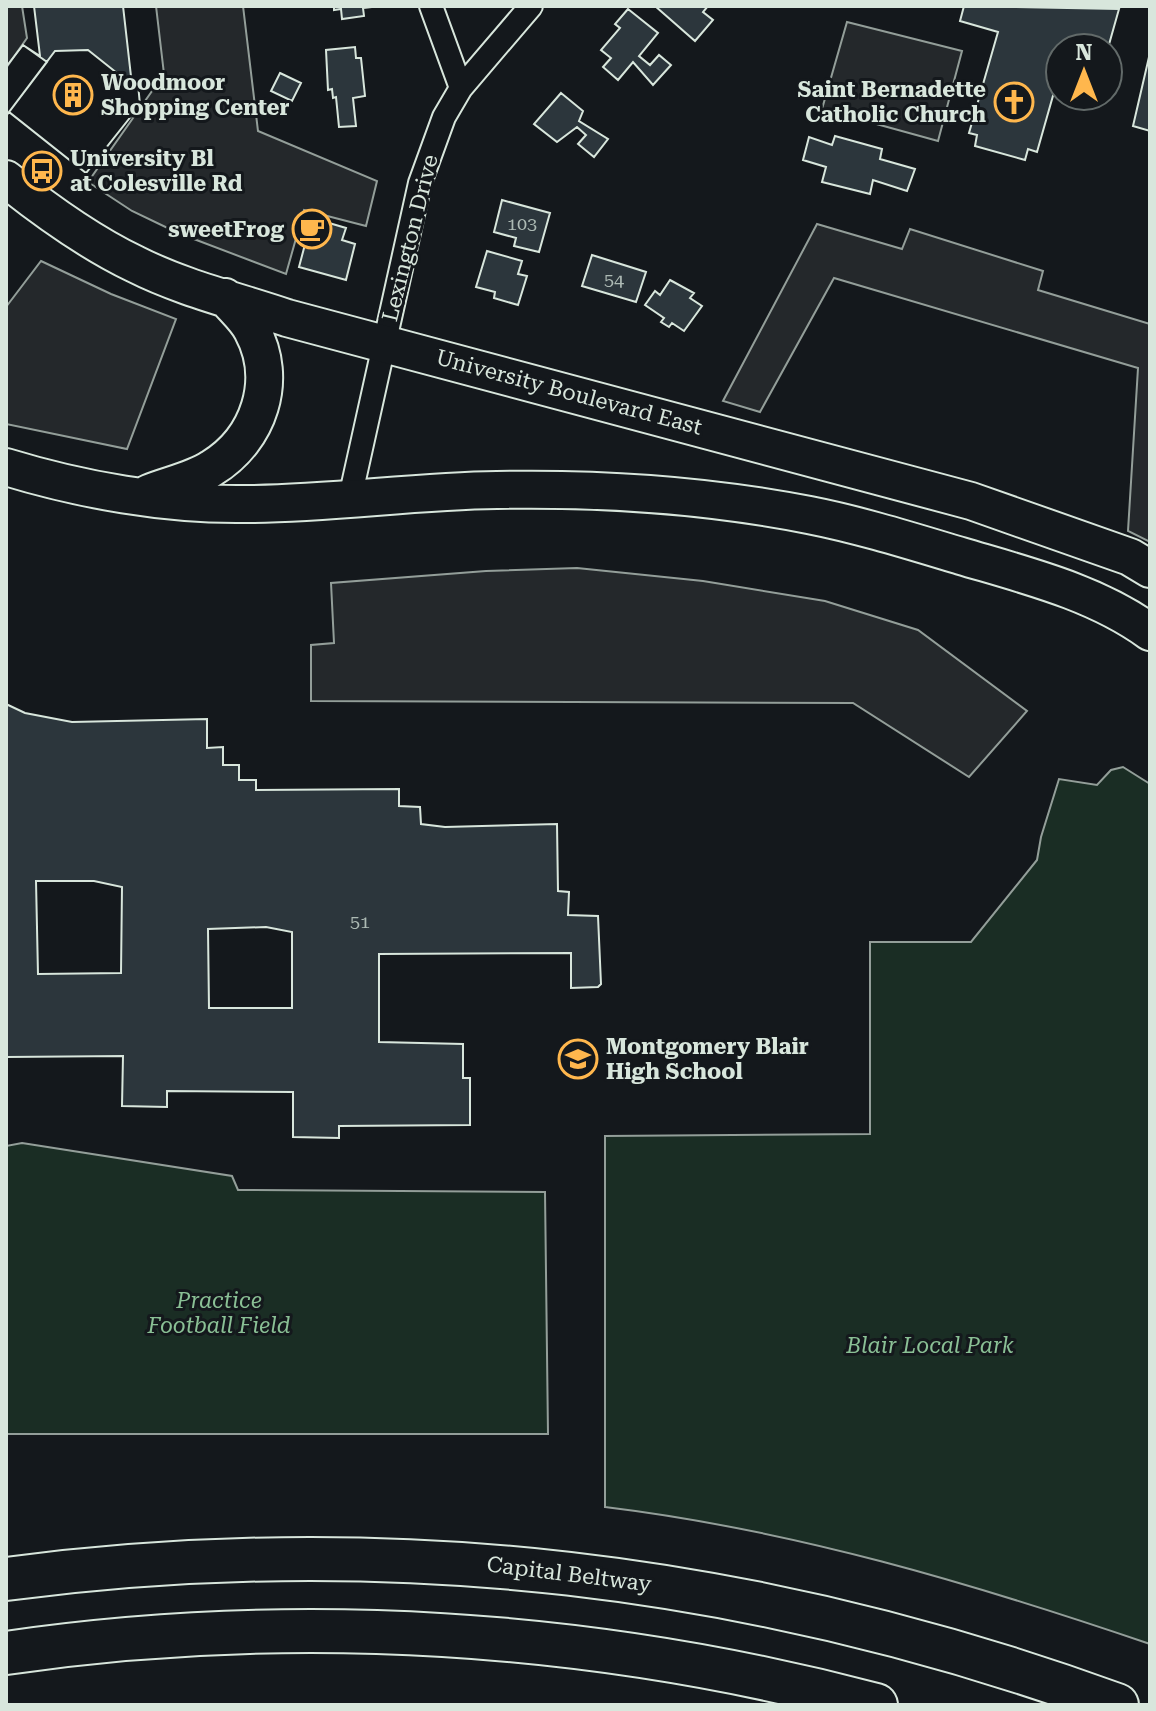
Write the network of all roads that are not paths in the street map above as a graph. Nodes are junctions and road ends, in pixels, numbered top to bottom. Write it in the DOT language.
graph roads {
  1 [pos="431,6"];
  2 [pos="531,6"];
  3 [pos="461,88"];
  4 [pos="6,179"];
  5 [pos="225,297"];
  6 [pos="385,343"];
  7 [pos="6,467"];
  8 [pos="142,496"];
  9 [pos="350,498"];
  10 [pos="1150,569"];
  11 [pos="1150,632"];
  12 [pos="6,1579"];
  13 [pos="6,1653"];
  14 [pos="876,1705"];
  15 [pos="1117,1705"];
  1 -- 3 [label="street"];
  2 -- 3 [label="street, Lexington Drive"];
  3 -- 6 [label="street, Lexington Drive"];
  4 -- 5 [label="main road, University Boulevard East"];
  5 -- 6 [label="main road, University Boulevard East"];
  5 -- 8 [label="main road"];
  6 -- 9 [label="street, Lexington Drive"];
  6 -- 10 [label="main road, University Boulevard East"];
  7 -- 8 [label="main road"];
  8 -- 9 [label="main road"];
  9 -- 11 [label="main road"];
  12 -- 15 [label="highway, Capital Beltway"];
  13 -- 14 [label="highway"];
}
